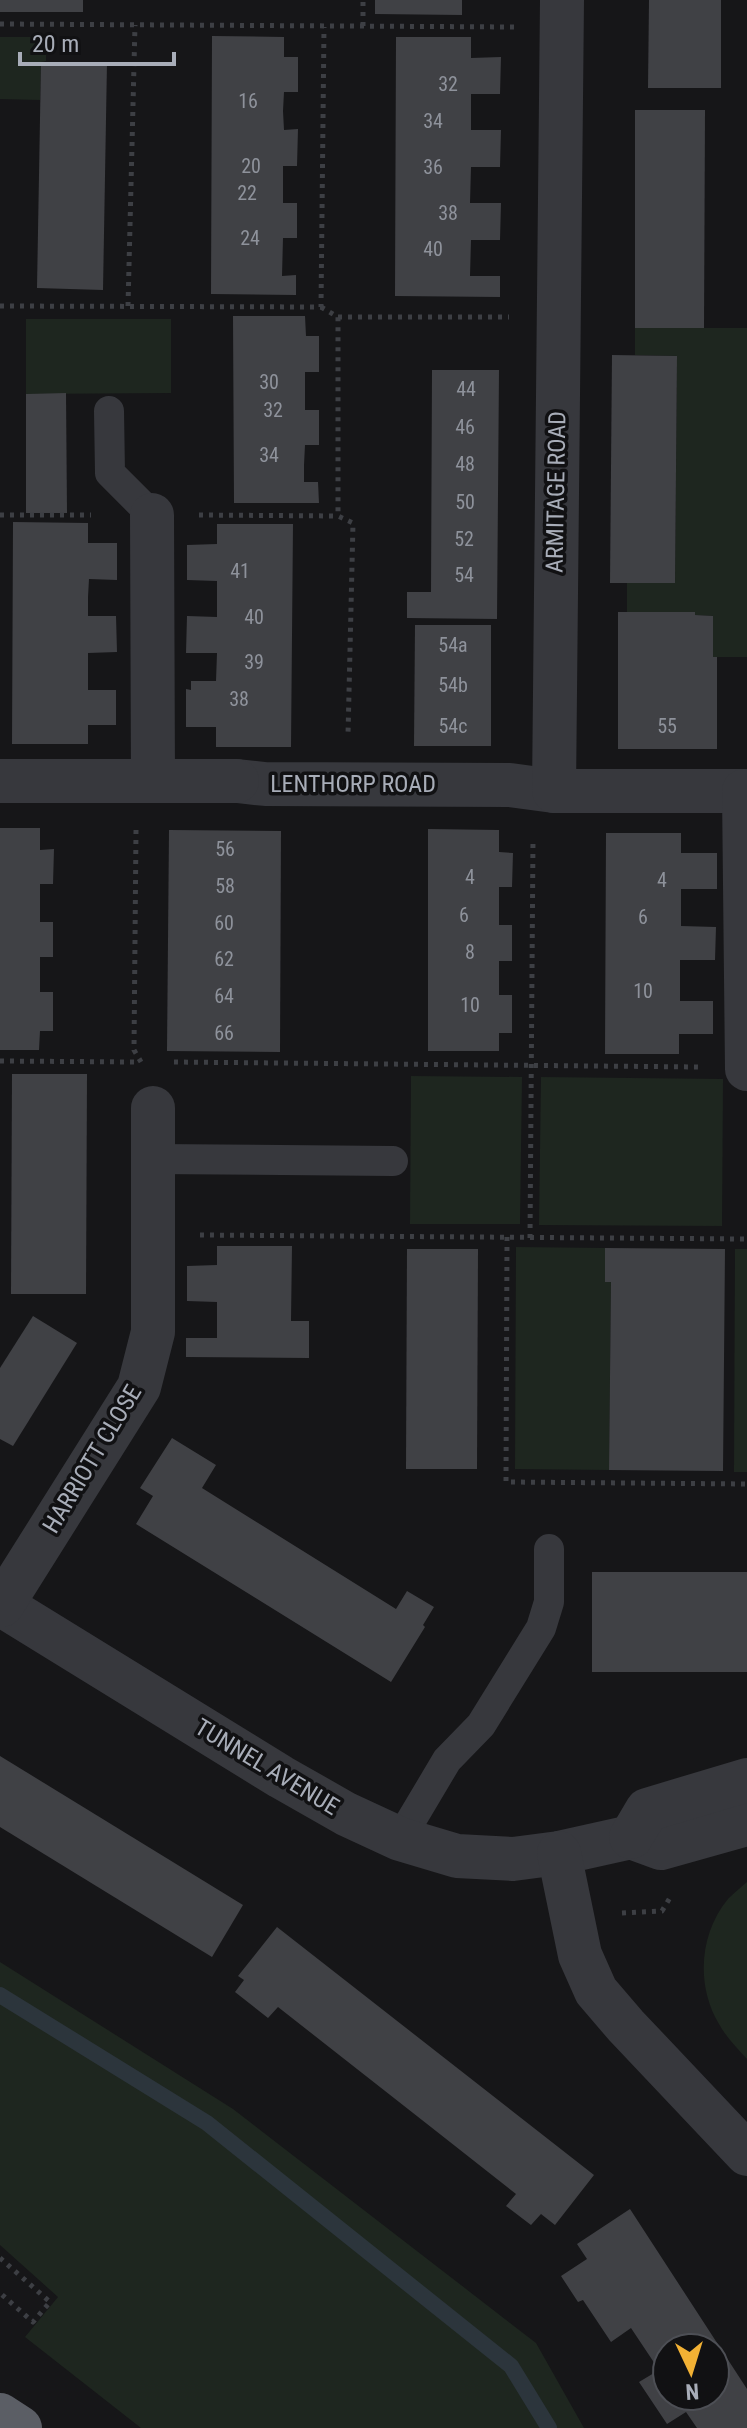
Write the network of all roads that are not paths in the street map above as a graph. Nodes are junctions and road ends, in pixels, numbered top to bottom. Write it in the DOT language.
graph roads {
  1 [pos="561,14"];
  2 [pos="109,411"];
  3 [pos="172,515"];
  4 [pos="0,781"];
  5 [pos="144,781"];
  6 [pos="746,791"];
  7 [pos="543,808"];
  8 [pos="747,1069"];
  9 [pos="153,1108"];
  10 [pos="154,1159"];
  11 [pos="393,1161"];
  12 [pos="549,1549"];
  13 [pos="1,1604"];
  14 [pos="747,1780"];
  15 [pos="747,1824"];
  16 [pos="631,1837"];
  17 [pos="400,1839"];
  18 [pos="559,1853"];
  19 [pos="747,2154"];
  20 [pos="0,2415"];
  21 [pos="20,2428"];
  1 -- 7 [label="street, ARMITAGE ROAD"];
  2 -- 3 [label="lane"];
  3 -- 5 [label="street"];
  4 -- 5 [label="street, LENTHORP ROAD"];
  5 -- 7 [label="street, LENTHORP ROAD"];
  6 -- 7 [label="street"];
  6 -- 8 [label="street"];
  9 -- 10 [label="street, HARRIOTT CLOSE"];
  10 -- 11 [label="lane"];
  10 -- 13 [label="street, HARRIOTT CLOSE"];
  12 -- 17 [label="lane"];
  13 -- 17 [label="street, TUNNEL AVENUE"];
  14 -- 16 [label="street"];
  15 -- 16 [label="street, TUNNEL AVENUE"];
  16 -- 18 [label="street, TUNNEL AVENUE"];
  17 -- 18 [label="street, TUNNEL AVENUE"];
  18 -- 19 [label="street"];
  20 -- 21 [label="highway"];
}
